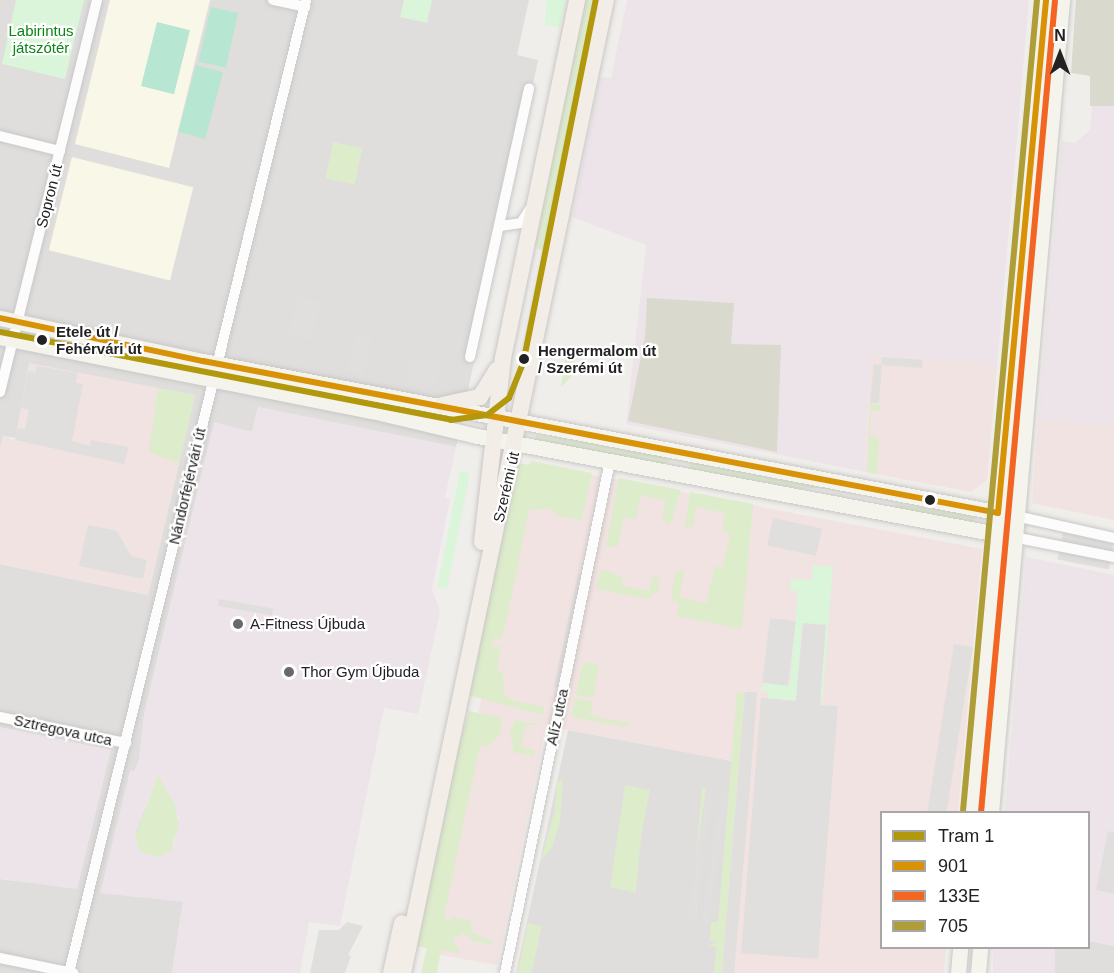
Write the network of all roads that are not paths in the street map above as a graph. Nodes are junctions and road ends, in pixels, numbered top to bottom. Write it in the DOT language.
graph roads {
  1 [pos="97,0"];
  2 [pos="273,0"];
  3 [pos="577,0"];
  4 [pos="606,0"];
  5 [pos="1046,0"];
  6 [pos="1062,0"];
  7 [pos="306,4"];
  8 [pos="529,87"];
  9 [pos="1044,112"];
  10 [pos="0,136"];
  11 [pos="60,151"];
  12 [pos="539,186"];
  13 [pos="500,226"];
  14 [pos="525,253"];
  15 [pos="0,318"];
  16 [pos="1016,318"];
  17 [pos="1034,320"];
  18 [pos="16,321"];
  19 [pos="6,339"];
  20 [pos="470,357"];
  21 [pos="503,358"];
  22 [pos="1011,359"];
  23 [pos="1030,361"];
  24 [pos="216,363"];
  25 [pos="212,380"];
  26 [pos="0,393"];
  27 [pos="442,405"];
  28 [pos="496,417"];
  29 [pos="520,422"];
  30 [pos="494,439"];
  31 [pos="515,443"];
  32 [pos="680,452"];
  33 [pos="610,461"];
  34 [pos="676,474"];
  35 [pos="880,490"];
  36 [pos="873,512"];
  37 [pos="998,513"];
  38 [pos="1016,516"];
  39 [pos="996,534"];
  40 [pos="1013,537"];
  41 [pos="1114,538"];
  42 [pos="1114,556"];
  43 [pos="0,717"];
  44 [pos="126,742"];
  45 [pos="972,811"];
  46 [pos="991,811"];
  47 [pos="960,949"];
  48 [pos="980,949"];
  49 [pos="0,958"];
  50 [pos="70,973"];
  51 [pos="391,973"];
  52 [pos="403,973"];
  53 [pos="505,973"];
  54 [pos="958,973"];
  55 [pos="978,973"];
  1 -- 11 [label="street, Sopron út"];
  2 -- 7 [label="street"];
  3 -- 12 [label="main road, Szerémi út"];
  4 -- 29 [label="main road, Szerémi út"];
  5 -- 9 [label="main road"];
  6 -- 9 [label="main road"];
  7 -- 24 [label="street, Nándorfejérvári út"];
  8 -- 13 [label="street"];
  9 -- 16 [label="main road"];
  9 -- 17 [label="main road"];
  10 -- 11 [label="street"];
  11 -- 18 [label="street, Sopron út"];
  12 -- 13 [label="street"];
  12 -- 14 [label="main road, Szerémi út"];
  13 -- 14 [label="street"];
  13 -- 20 [label="street"];
  14 -- 21 [label="main road, Szerémi út"];
  15 -- 18 [label="main road"];
  16 -- 17 [label="main road"];
  16 -- 22 [label="main road"];
  17 -- 23 [label="main road"];
  18 -- 19 [label="street, Sopron út"];
  18 -- 24 [label="main road"];
  19 -- 25 [label="main road"];
  19 -- 26 [label="street, Sopron út"];
  21 -- 27 [label="main road"];
  21 -- 28 [label="main road, Szerémi út"];
  22 -- 23 [label="main road"];
  22 -- 37 [label="main road"];
  23 -- 38 [label="main road"];
  24 -- 25 [label="street, Nándorfejérvári út"];
  24 -- 27 [label="main road"];
  25 -- 30 [label="main road"];
  25 -- 44 [label="street, Nándorfejérvári út"];
  27 -- 28 [label="main road"];
  28 -- 29 [label="main road"];
  28 -- 30 [label="main road, Szerémi út"];
  29 -- 31 [label="main road, Szerémi út"];
  29 -- 32 [label="main road"];
  30 -- 31 [label="main road"];
  30 -- 51 [label="main road, Szerémi út"];
  31 -- 33 [label="main road"];
  31 -- 52 [label="main road, Szerémi út"];
  32 -- 34 [label="main road"];
  32 -- 35 [label="main road"];
  33 -- 34 [label="main road"];
  33 -- 53 [label="street, Alíz utca"];
  34 -- 36 [label="main road"];
  35 -- 36 [label="main road"];
  35 -- 37 [label="main road"];
  36 -- 39 [label="main road"];
  37 -- 38 [label="main road"];
  37 -- 39 [label="main road"];
  38 -- 40 [label="main road"];
  38 -- 41 [label="street"];
  39 -- 40 [label="main road"];
  39 -- 45 [label="main road"];
  40 -- 42 [label="street"];
  40 -- 46 [label="main road"];
  43 -- 44 [label="street, Sztregova utca"];
  44 -- 50 [label="street, Nándorfejérvári út"];
  47 -- 54 [label="main road"];
  48 -- 55 [label="main road"];
  49 -- 50 [label="street"];
}
